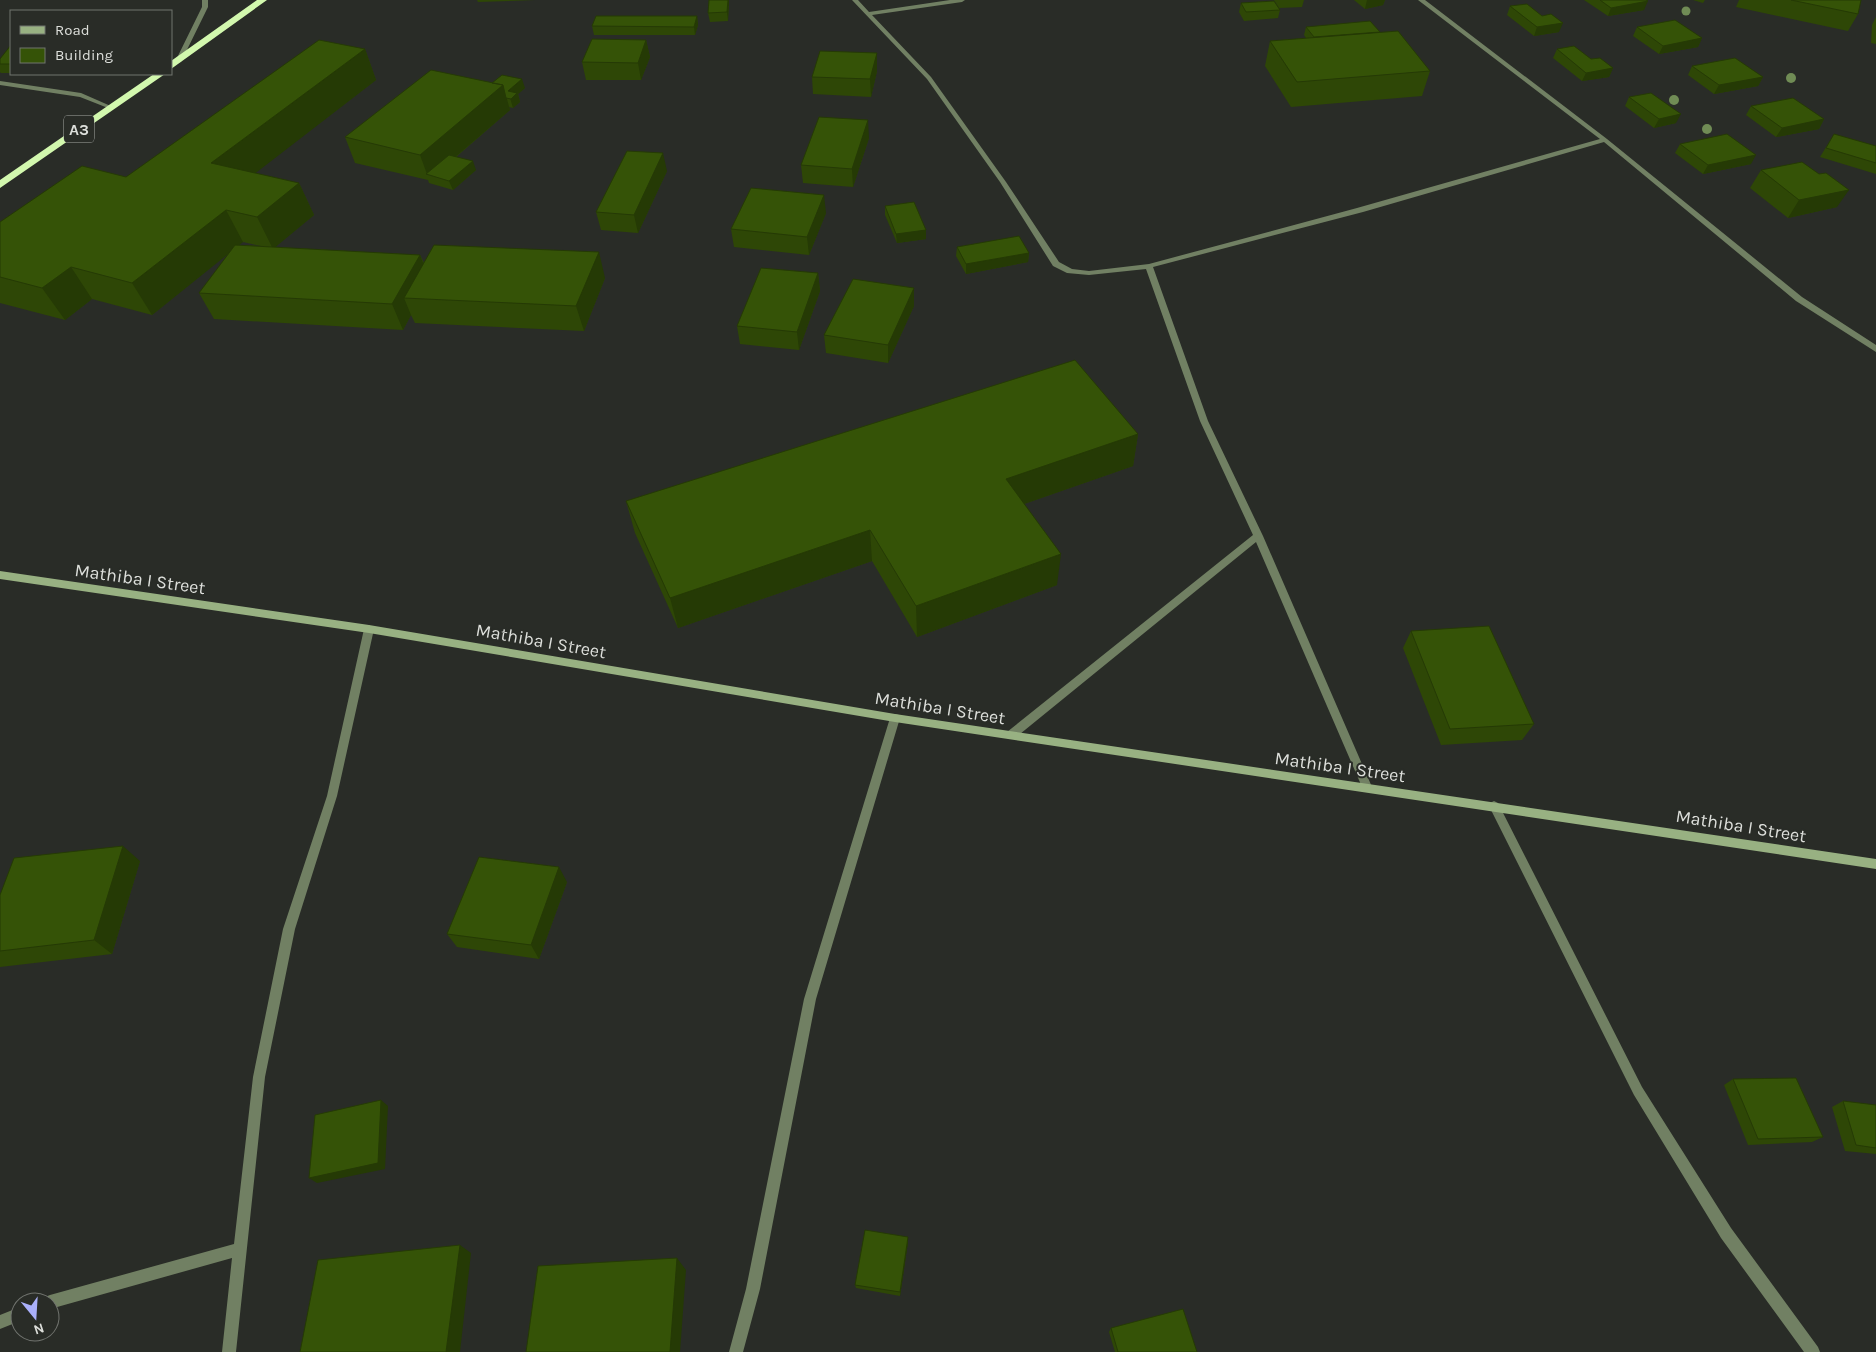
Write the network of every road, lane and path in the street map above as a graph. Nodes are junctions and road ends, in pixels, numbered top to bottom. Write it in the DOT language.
graph roads {
  1 [pos="205,0"];
  2 [pos="263,0"];
  3 [pos="855,0"];
  4 [pos="962,0"];
  5 [pos="1421,0"];
  6 [pos="868,14"];
  7 [pos="175,64"];
  8 [pos="158,75"];
  9 [pos="0,83"];
  10 [pos="110,107"];
  11 [pos="1604,140"];
  12 [pos="0,186"];
  13 [pos="1149,266"];
  14 [pos="1876,349"];
  15 [pos="1258,536"];
  16 [pos="0,575"];
  17 [pos="369,629"];
  18 [pos="895,718"];
  19 [pos="1011,735"];
  20 [pos="1367,787"];
  21 [pos="1494,806"];
  22 [pos="1876,864"];
  23 [pos="240,1250"];
  24 [pos="60,1299"];
  25 [pos="229,1352"];
  26 [pos="736,1352"];
  27 [pos="1813,1352"];
  1 -- 7 [label="street"];
  2 -- 7 [label="highway"];
  3 -- 6 [label="street"];
  4 -- 6 [label="street"];
  5 -- 11 [label="street"];
  6 -- 13 [label="street"];
  8 -- 10 [label="highway, A3"];
  9 -- 10 [label="street"];
  10 -- 12 [label="highway, A3"];
  11 -- 13 [label="street"];
  11 -- 14 [label="street"];
  13 -- 15 [label="street"];
  15 -- 19 [label="street"];
  15 -- 20 [label="street"];
  16 -- 17 [label="street, Mathiba I Street"];
  17 -- 18 [label="street, Mathiba I Street"];
  17 -- 23 [label="street"];
  18 -- 19 [label="street, Mathiba I Street"];
  18 -- 26 [label="street"];
  19 -- 20 [label="street, Mathiba I Street"];
  20 -- 21 [label="street, Mathiba I Street"];
  21 -- 22 [label="street, Mathiba I Street"];
  21 -- 27 [label="street"];
  23 -- 24 [label="street"];
  23 -- 25 [label="street"];
}
